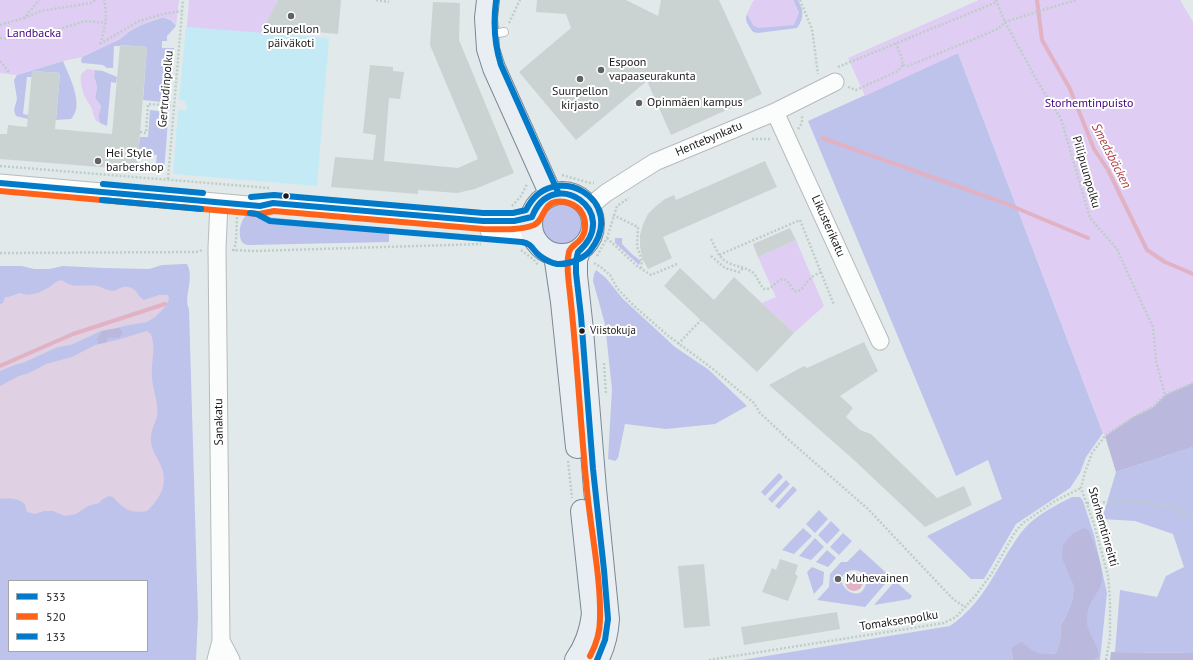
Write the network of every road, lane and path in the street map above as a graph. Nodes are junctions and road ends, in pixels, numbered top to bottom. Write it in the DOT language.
graph roads {
  1 [pos="39,0"];
  2 [pos="95,0"];
  3 [pos="104,0"];
  4 [pos="183,0"];
  5 [pos="376,0"];
  6 [pos="488,0"];
  7 [pos="520,0"];
  8 [pos="800,0"];
  9 [pos="1077,0"];
  10 [pos="997,1"];
  11 [pos="389,2"];
  12 [pos="182,11"];
  13 [pos="24,18"];
  14 [pos="1005,22"];
  15 [pos="106,23"];
  16 [pos="0,25"];
  17 [pos="495,34"];
  18 [pos="0,38"];
  19 [pos="896,43"];
  20 [pos="0,61"];
  21 [pos="903,65"];
  22 [pos="9,72"];
  23 [pos="830,75"];
  24 [pos="174,106"];
  25 [pos="775,112"];
  26 [pos="140,132"];
  27 [pos="787,138"];
  28 [pos="746,139"];
  29 [pos="0,166"];
  30 [pos="560,173"];
  31 [pos="168,179"];
  32 [pos="598,182"];
  33 [pos="0,183"];
  34 [pos="270,188"];
  35 [pos="550,195"];
  36 [pos="632,196"];
  37 [pos="219,203"];
  38 [pos="589,207"];
  39 [pos="613,216"];
  40 [pos="532,227"];
  41 [pos="606,238"];
  42 [pos="711,239"];
  43 [pos="483,244"];
  44 [pos="216,248"];
  45 [pos="0,253"];
  46 [pos="556,255"];
  47 [pos="719,255"];
  48 [pos="711,256"];
  49 [pos="588,261"];
  50 [pos="677,264"];
  51 [pos="641,268"];
  52 [pos="743,268"];
  53 [pos="821,272"];
  54 [pos="834,305"];
  55 [pos="701,320"];
  56 [pos="880,341"];
  57 [pos="678,344"];
  58 [pos="604,360"];
  59 [pos="1193,383"];
  60 [pos="1165,395"];
  61 [pos="606,397"];
  62 [pos="1081,488"];
  63 [pos="1087,503"];
  64 [pos="1193,519"];
  65 [pos="965,608"];
  66 [pos="221,641"];
  67 [pos="216,660"];
  68 [pos="231,660"];
  69 [pos="576,660"];
  70 [pos="597,660"];
  71 [pos="709,660"];
  72 [pos="1106,660"];
  1 -- 13 [label="path"];
  2 -- 13 [label="path"];
  3 -- 15 [label="path"];
  4 -- 12 [label="path, Gertrudinpolku"];
  5 -- 11 [label="path"];
  6 -- 17 [label="main road"];
  7 -- 17 [label="path"];
  8 -- 23 [label="path"];
  9 -- 14 [label="path"];
  10 -- 14 [label="path, Piilipuunpolku"];
  10 -- 19 [label="path"];
  12 -- 15 [label="path"];
  12 -- 24 [label="path, Gertrudinpolku"];
  13 -- 16 [label="path"];
  14 -- 21 [label="path"];
  14 -- 60 [label="path, Piilipuunpolku"];
  15 -- 18 [label="path"];
  17 -- 35 [label="main road"];
  19 -- 21 [label="path"];
  19 -- 23 [label="path"];
  20 -- 22 [label="path"];
  21 -- 23 [label="path"];
  23 -- 25 [label="street, Hentebynkatu"];
  24 -- 26 [label="path"];
  24 -- 31 [label="path, Gertrudinpolku"];
  25 -- 27 [label="street, Likusterikatu"];
  25 -- 38 [label="street, Hentebynkatu"];
  27 -- 28 [label="path"];
  27 -- 56 [label="street, Likusterikatu"];
  29 -- 31 [label="path"];
  30 -- 32 [label="path"];
  31 -- 34 [label="path"];
  33 -- 37 [label="street"];
  35 -- 38 [label="main road"];
  35 -- 40 [label="main road"];
  36 -- 39 [label="path"];
  37 -- 40 [label="street"];
  37 -- 44 [label="street, Sanakatu"];
  38 -- 49 [label="main road"];
  39 -- 41 [label="path"];
  39 -- 51 [label="path"];
  40 -- 46 [label="main road"];
  41 -- 49 [label="path"];
  41 -- 51 [label="path"];
  42 -- 47 [label="path"];
  43 -- 44 [label="path"];
  44 -- 45 [label="path"];
  44 -- 66 [label="street, Sanakatu"];
  46 -- 49 [label="main road"];
  46 -- 69 [label="main road"];
  47 -- 52 [label="path"];
  47 -- 53 [label="path"];
  48 -- 52 [label="path"];
  49 -- 57 [label="path"];
  49 -- 70 [label="main road"];
  50 -- 51 [label="path"];
  52 -- 53 [label="path"];
  53 -- 54 [label="path"];
  55 -- 57 [label="path"];
  57 -- 65 [label="path"];
  58 -- 61 [label="path"];
  59 -- 60 [label="path, Storhemtinreitti"];
  60 -- 62 [label="path, Storhemtinreitti"];
  62 -- 63 [label="path, Storhemtinreitti"];
  62 -- 65 [label="path, Tomaksenpolku"];
  63 -- 64 [label="path"];
  63 -- 72 [label="path, Storhemtinreitti"];
  65 -- 71 [label="path, Tomaksenpolku"];
  66 -- 67 [label="street, Sanakatu"];
  66 -- 68 [label="street, Sanakatu"];
}
